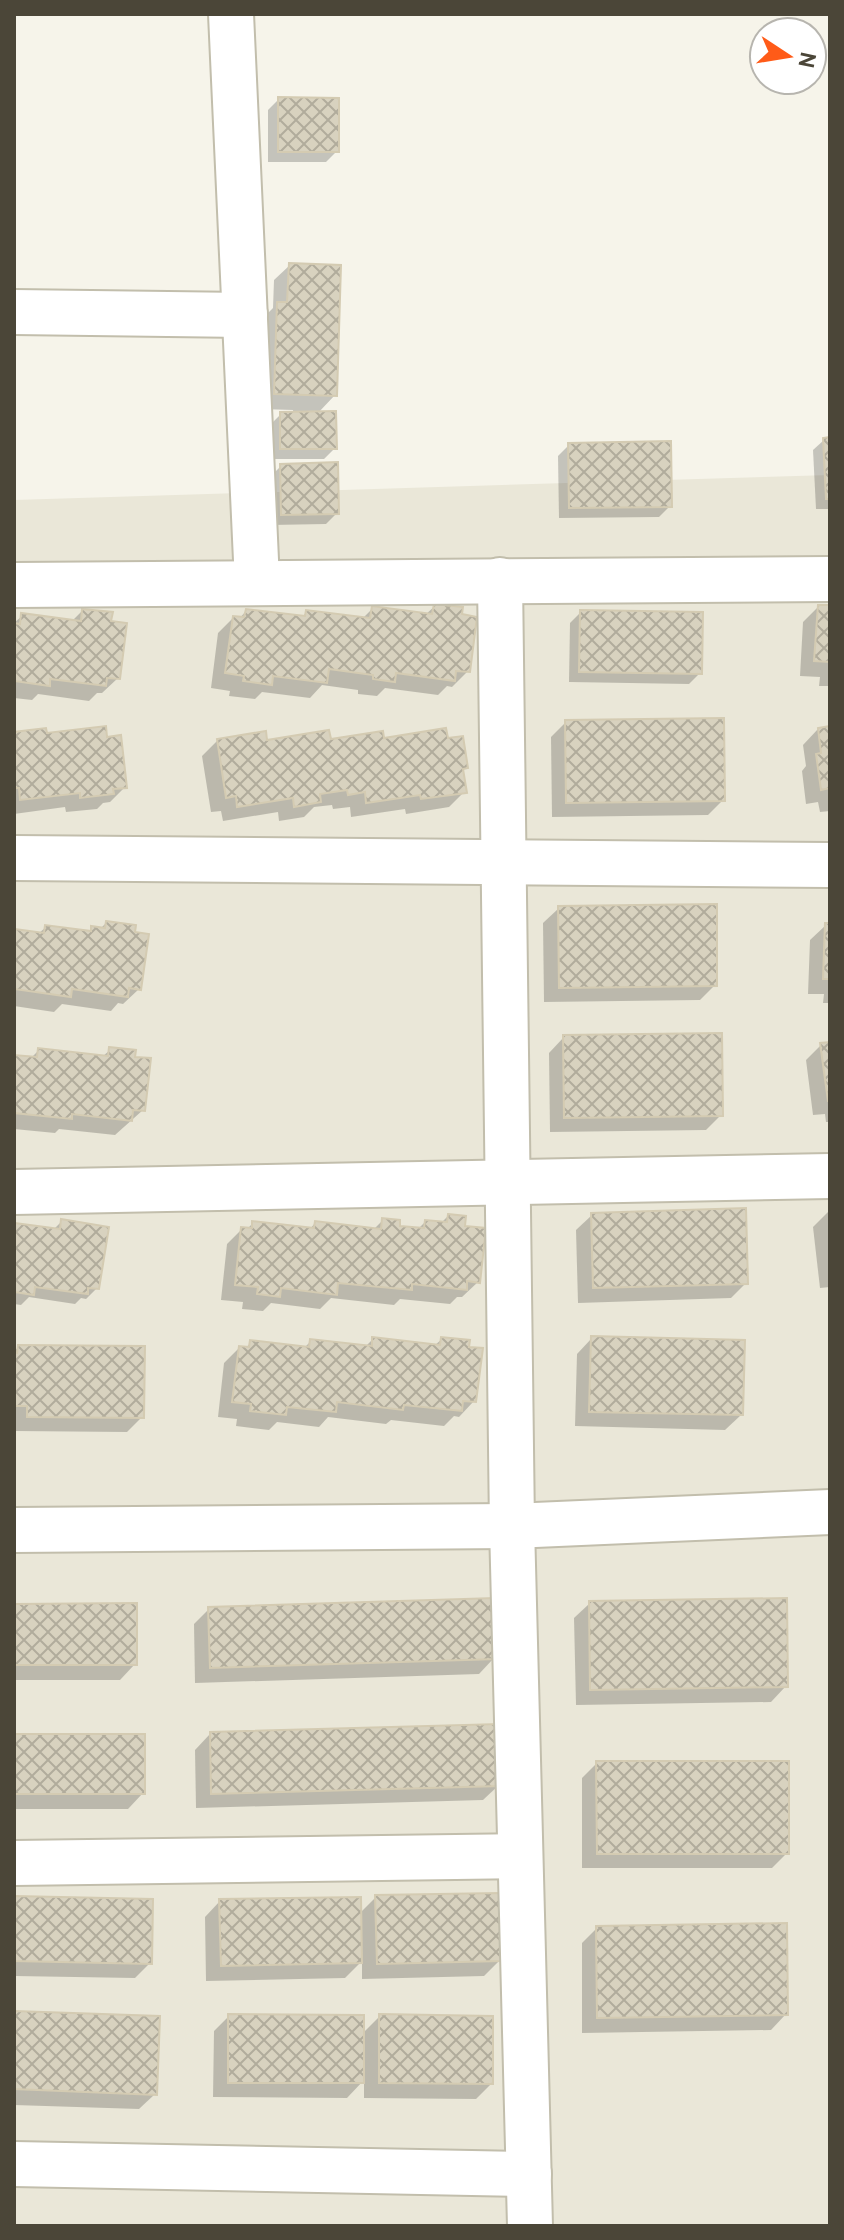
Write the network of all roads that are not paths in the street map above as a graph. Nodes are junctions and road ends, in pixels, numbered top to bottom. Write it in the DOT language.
graph roads {
  1 [pos="231,14"];
  2 [pos="14,312"];
  3 [pos="245,315"];
  4 [pos="830,579"];
  5 [pos="500,580"];
  6 [pos="257,582"];
  7 [pos="14,585"];
  8 [pos="14,858"];
  9 [pos="503,862"];
  10 [pos="830,865"];
  11 [pos="830,1176"];
  12 [pos="507,1182"];
  13 [pos="14,1192"];
  14 [pos="830,1512"];
  15 [pos="512,1526"];
  16 [pos="14,1530"];
  17 [pos="520,1856"];
  18 [pos="14,1863"];
  19 [pos="14,2164"];
  20 [pos="529,2174"];
  21 [pos="530,2226"];
  1 -- 3 [label="street"];
  2 -- 3 [label="street"];
  3 -- 6 [label="street"];
  4 -- 5 [label="street"];
  5 -- 6 [label="street"];
  5 -- 9 [label="street"];
  6 -- 7 [label="street"];
  8 -- 9 [label="street"];
  9 -- 10 [label="street"];
  9 -- 12 [label="street"];
  11 -- 12 [label="street"];
  12 -- 13 [label="street"];
  12 -- 15 [label="street"];
  14 -- 15 [label="street"];
  15 -- 16 [label="street"];
  15 -- 17 [label="street"];
  17 -- 18 [label="street"];
  17 -- 20 [label="street"];
  19 -- 20 [label="street"];
  20 -- 21 [label="street"];
}
